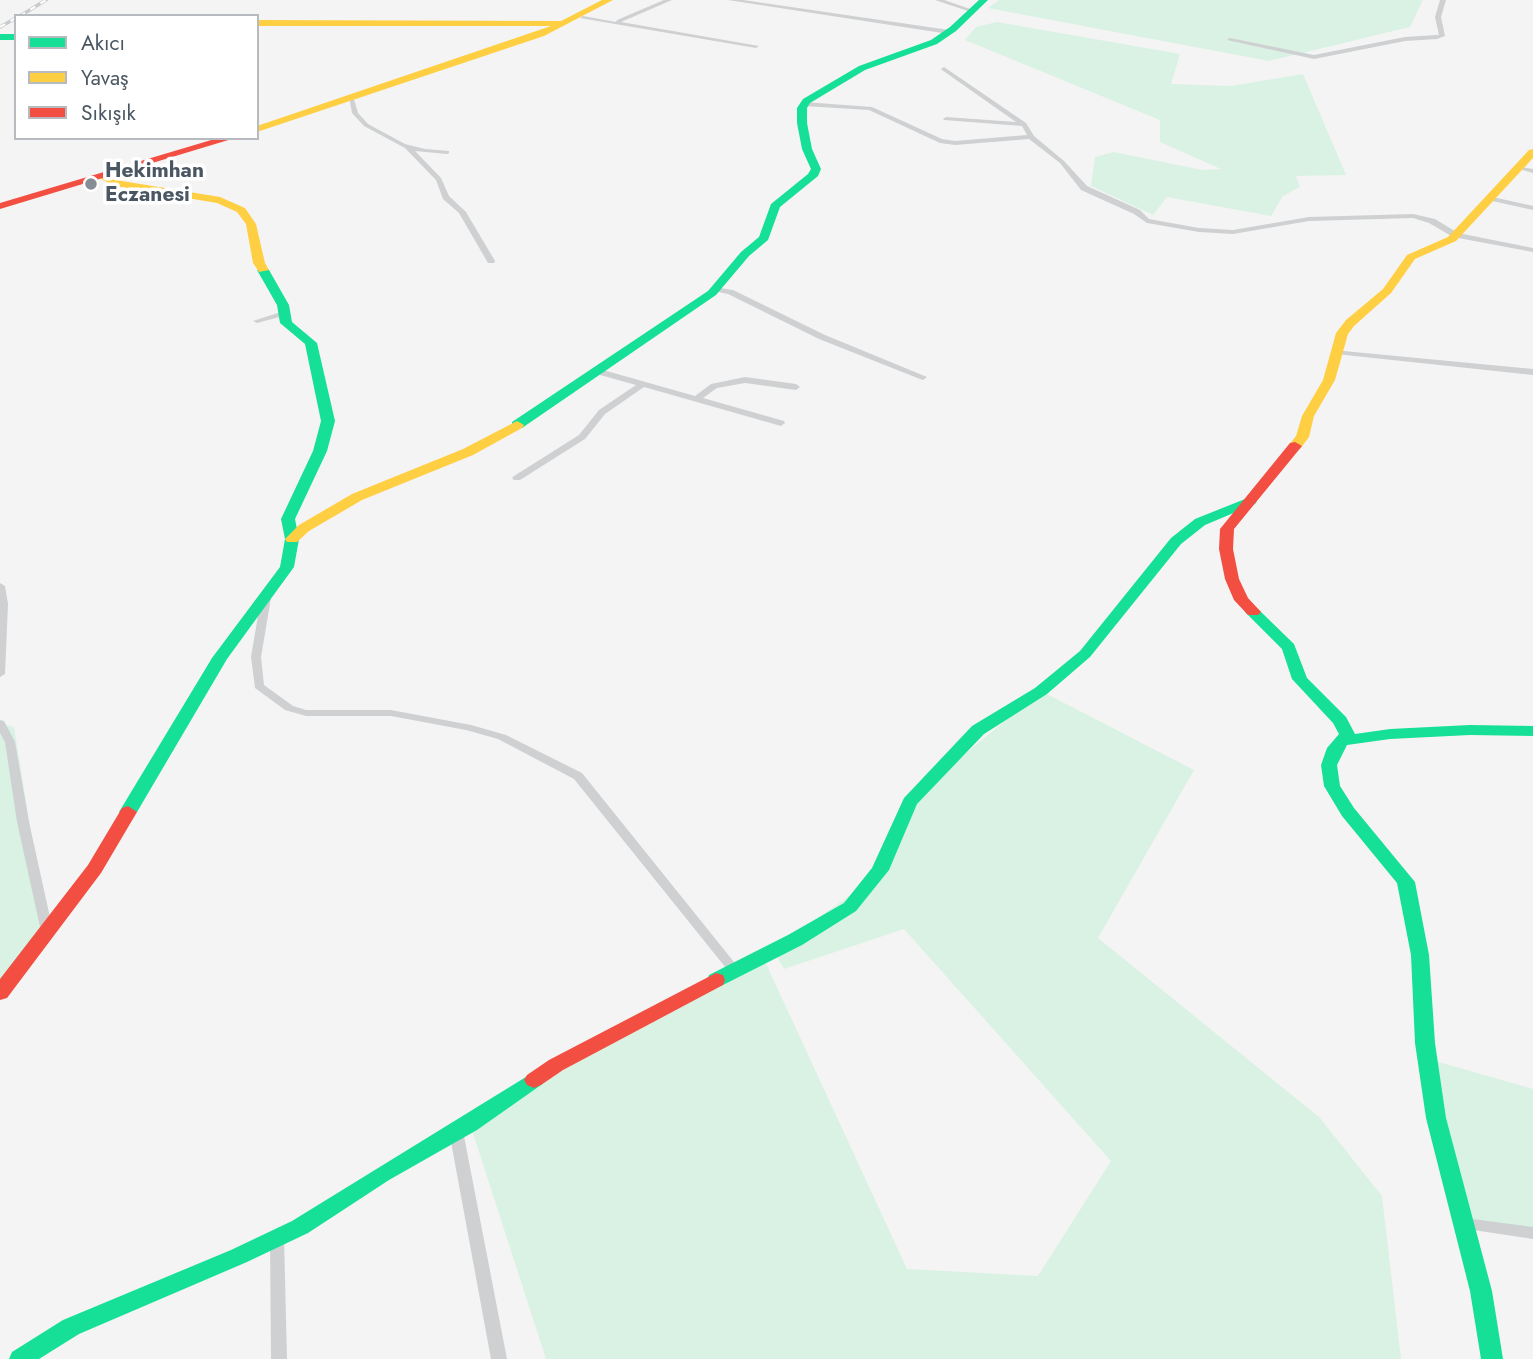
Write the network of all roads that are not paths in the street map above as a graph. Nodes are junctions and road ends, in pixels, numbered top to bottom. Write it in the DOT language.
graph roads {
  1 [pos="609,0"];
  2 [pos="669,0"];
  3 [pos="731,0"];
  4 [pos="938,0"];
  5 [pos="1443,0"];
  6 [pos="978,5"];
  7 [pos="583,18"];
  8 [pos="616,22"];
  9 [pos="259,23"];
  10 [pos="564,23"];
  11 [pos="949,32"];
  12 [pos="1230,40"];
  13 [pos="757,46"];
  14 [pos="944,69"];
  15 [pos="351,97"];
  16 [pos="804,104"];
  17 [pos="946,119"];
  18 [pos="1024,124"];
  19 [pos="259,128"];
  20 [pos="1031,137"];
  21 [pos="224,140"];
  22 [pos="407,147"];
  23 [pos="447,152"];
  24 [pos="1533,152"];
  25 [pos="1525,169"];
  26 [pos="105,177"];
  27 [pos="1491,198"];
  28 [pos="0,206"];
  29 [pos="1533,208"];
  30 [pos="1456,235"];
  31 [pos="1533,250"];
  32 [pos="491,261"];
  33 [pos="716,289"];
  34 [pos="284,313"];
  35 [pos="257,321"];
  36 [pos="1336,352"];
  37 [pos="596,371"];
  38 [pos="1533,372"];
  39 [pos="923,377"];
  40 [pos="642,385"];
  41 [pos="796,387"];
  42 [pos="696,399"];
  43 [pos="781,423"];
  44 [pos="517,478"];
  45 [pos="1250,501"];
  46 [pos="292,539"];
  47 [pos="0,586"];
  48 [pos="267,598"];
  49 [pos="0,674"];
  50 [pos="1,728"];
  51 [pos="1533,730"];
  52 [pos="1341,741"];
  53 [pos="47,931"];
  54 [pos="734,970"];
  55 [pos="0,993"];
  56 [pos="456,1131"];
  57 [pos="1465,1224"];
  58 [pos="1533,1233"];
  59 [pos="277,1238"];
  60 [pos="20,1359"];
  61 [pos="279,1359"];
  62 [pos="499,1359"];
  63 [pos="1492,1359"];
  1 -- 10 [label="street"];
  2 -- 8 [label="street"];
  3 -- 11 [label="street"];
  4 -- 6 [label="street"];
  5 -- 12 [label="street"];
  6 -- 11 [label="street"];
  7 -- 8 [label="street"];
  8 -- 13 [label="street"];
  9 -- 10 [label="street"];
  10 -- 15 [label="street"];
  11 -- 16 [label="street"];
  14 -- 18 [label="street"];
  15 -- 19 [label="street"];
  15 -- 22 [label="street"];
  16 -- 20 [label="street"];
  16 -- 33 [label="street"];
  17 -- 18 [label="street"];
  18 -- 20 [label="street"];
  20 -- 30 [label="street"];
  21 -- 26 [label="street"];
  22 -- 23 [label="street"];
  22 -- 32 [label="street"];
  24 -- 25 [label="street"];
  25 -- 27 [label="street"];
  26 -- 28 [label="street"];
  26 -- 34 [label="street"];
  27 -- 29 [label="street"];
  27 -- 30 [label="street"];
  30 -- 31 [label="street"];
  30 -- 36 [label="street"];
  33 -- 37 [label="street"];
  33 -- 39 [label="street"];
  34 -- 35 [label="street"];
  34 -- 46 [label="street"];
  36 -- 38 [label="street"];
  36 -- 45 [label="street"];
  37 -- 40 [label="street"];
  37 -- 46 [label="street"];
  40 -- 42 [label="street"];
  40 -- 44 [label="street"];
  41 -- 42 [label="street"];
  42 -- 43 [label="street"];
  45 -- 52 [label="street"];
  45 -- 54 [label="street"];
  46 -- 48 [label="street"];
  47 -- 49 [label="street"];
  48 -- 53 [label="street"];
  48 -- 54 [label="street"];
  50 -- 53 [label="street"];
  51 -- 52 [label="street"];
  52 -- 57 [label="street"];
  53 -- 55 [label="street"];
  54 -- 56 [label="street"];
  56 -- 59 [label="street"];
  56 -- 62 [label="street"];
  57 -- 58 [label="street"];
  57 -- 63 [label="street"];
  59 -- 60 [label="street"];
  59 -- 61 [label="street"];
}
